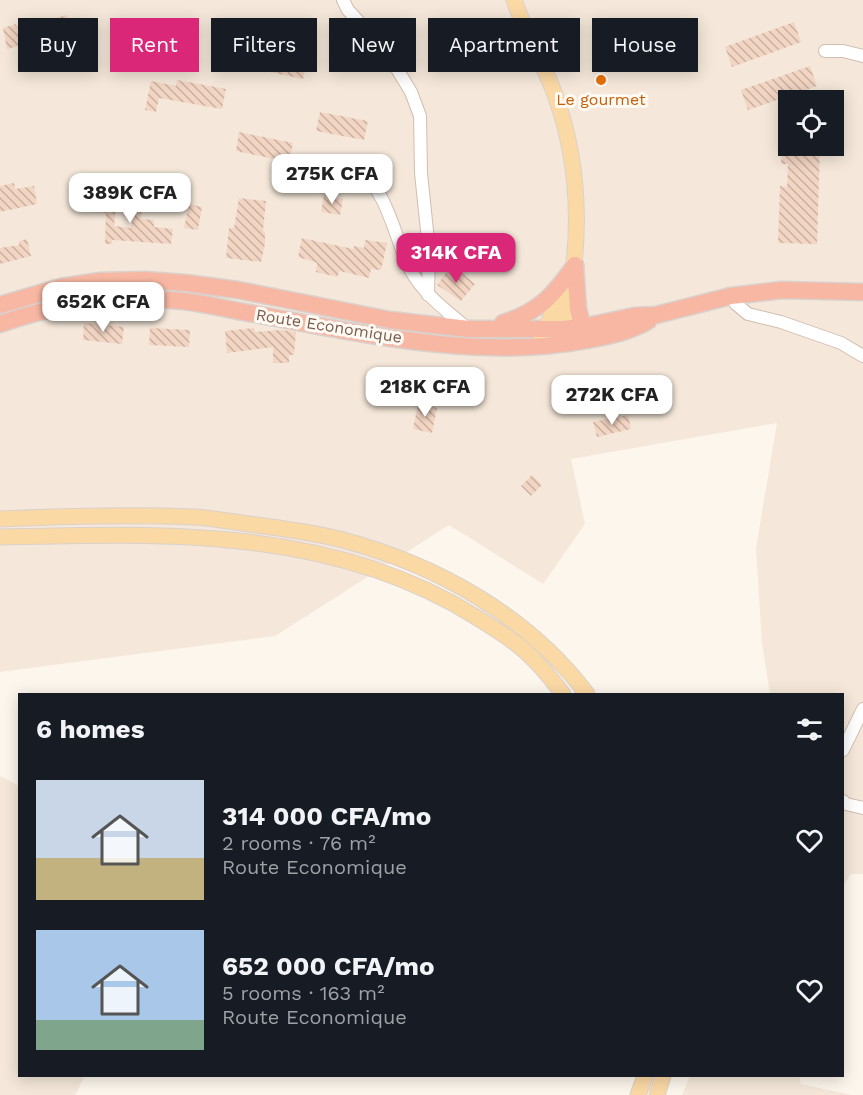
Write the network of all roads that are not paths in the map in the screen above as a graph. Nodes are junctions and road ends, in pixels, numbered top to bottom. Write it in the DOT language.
graph roads {
  1 [pos="343,0"];
  2 [pos="514,0"];
  3 [pos="825,51"];
  4 [pos="863,56"];
  5 [pos="310,163"];
  6 [pos="575,265"];
  7 [pos="863,292"];
  8 [pos="428,295"];
  9 [pos="731,296"];
  10 [pos="0,305"];
  11 [pos="656,315"];
  12 [pos="370,316"];
  13 [pos="0,324"];
  14 [pos="583,327"];
  15 [pos="544,328"];
  16 [pos="471,329"];
  17 [pos="562,329"];
  18 [pos="368,334"];
  19 [pos="540,346"];
  20 [pos="557,346"];
  21 [pos="863,356"];
  22 [pos="0,519"];
  23 [pos="0,537"];
  24 [pos="562,693"];
  25 [pos="586,693"];
  26 [pos="863,709"];
  27 [pos="844,748"];
  28 [pos="844,802"];
  29 [pos="863,808"];
  30 [pos="645,1077"];
  31 [pos="663,1077"];
  32 [pos="638,1095"];
  33 [pos="657,1095"];
  1 -- 8 [label="street"];
  2 -- 6 [label="main road"];
  3 -- 4 [label="street"];
  5 -- 8 [label="street"];
  6 -- 14 [label="highway"];
  6 -- 15 [label="main road"];
  6 -- 16 [label="highway"];
  6 -- 17 [label="main road"];
  7 -- 9 [label="highway, Route Economique"];
  8 -- 16 [label="street"];
  9 -- 11 [label="highway, Route Economique"];
  9 -- 21 [label="street"];
  10 -- 12 [label="highway, Route Economique"];
  11 -- 14 [label="highway, Route Economique"];
  11 -- 20 [label="highway, Route Economique"];
  12 -- 16 [label="highway, Route Economique"];
  12 -- 18 [label="highway"];
  13 -- 18 [label="highway, Route Economique"];
  14 -- 17 [label="highway, Route Economique"];
  15 -- 16 [label="highway, Route Economique"];
  15 -- 17 [label="highway, Route Economique"];
  15 -- 19 [label="main road"];
  17 -- 20 [label="main road"];
  18 -- 19 [label="highway, Route Economique"];
  19 -- 20 [label="highway, Route Economique"];
  22 -- 25 [label="main road"];
  23 -- 24 [label="main road"];
  26 -- 27 [label="street"];
  28 -- 29 [label="street"];
  30 -- 32 [label="main road"];
  31 -- 33 [label="main road"];
}
